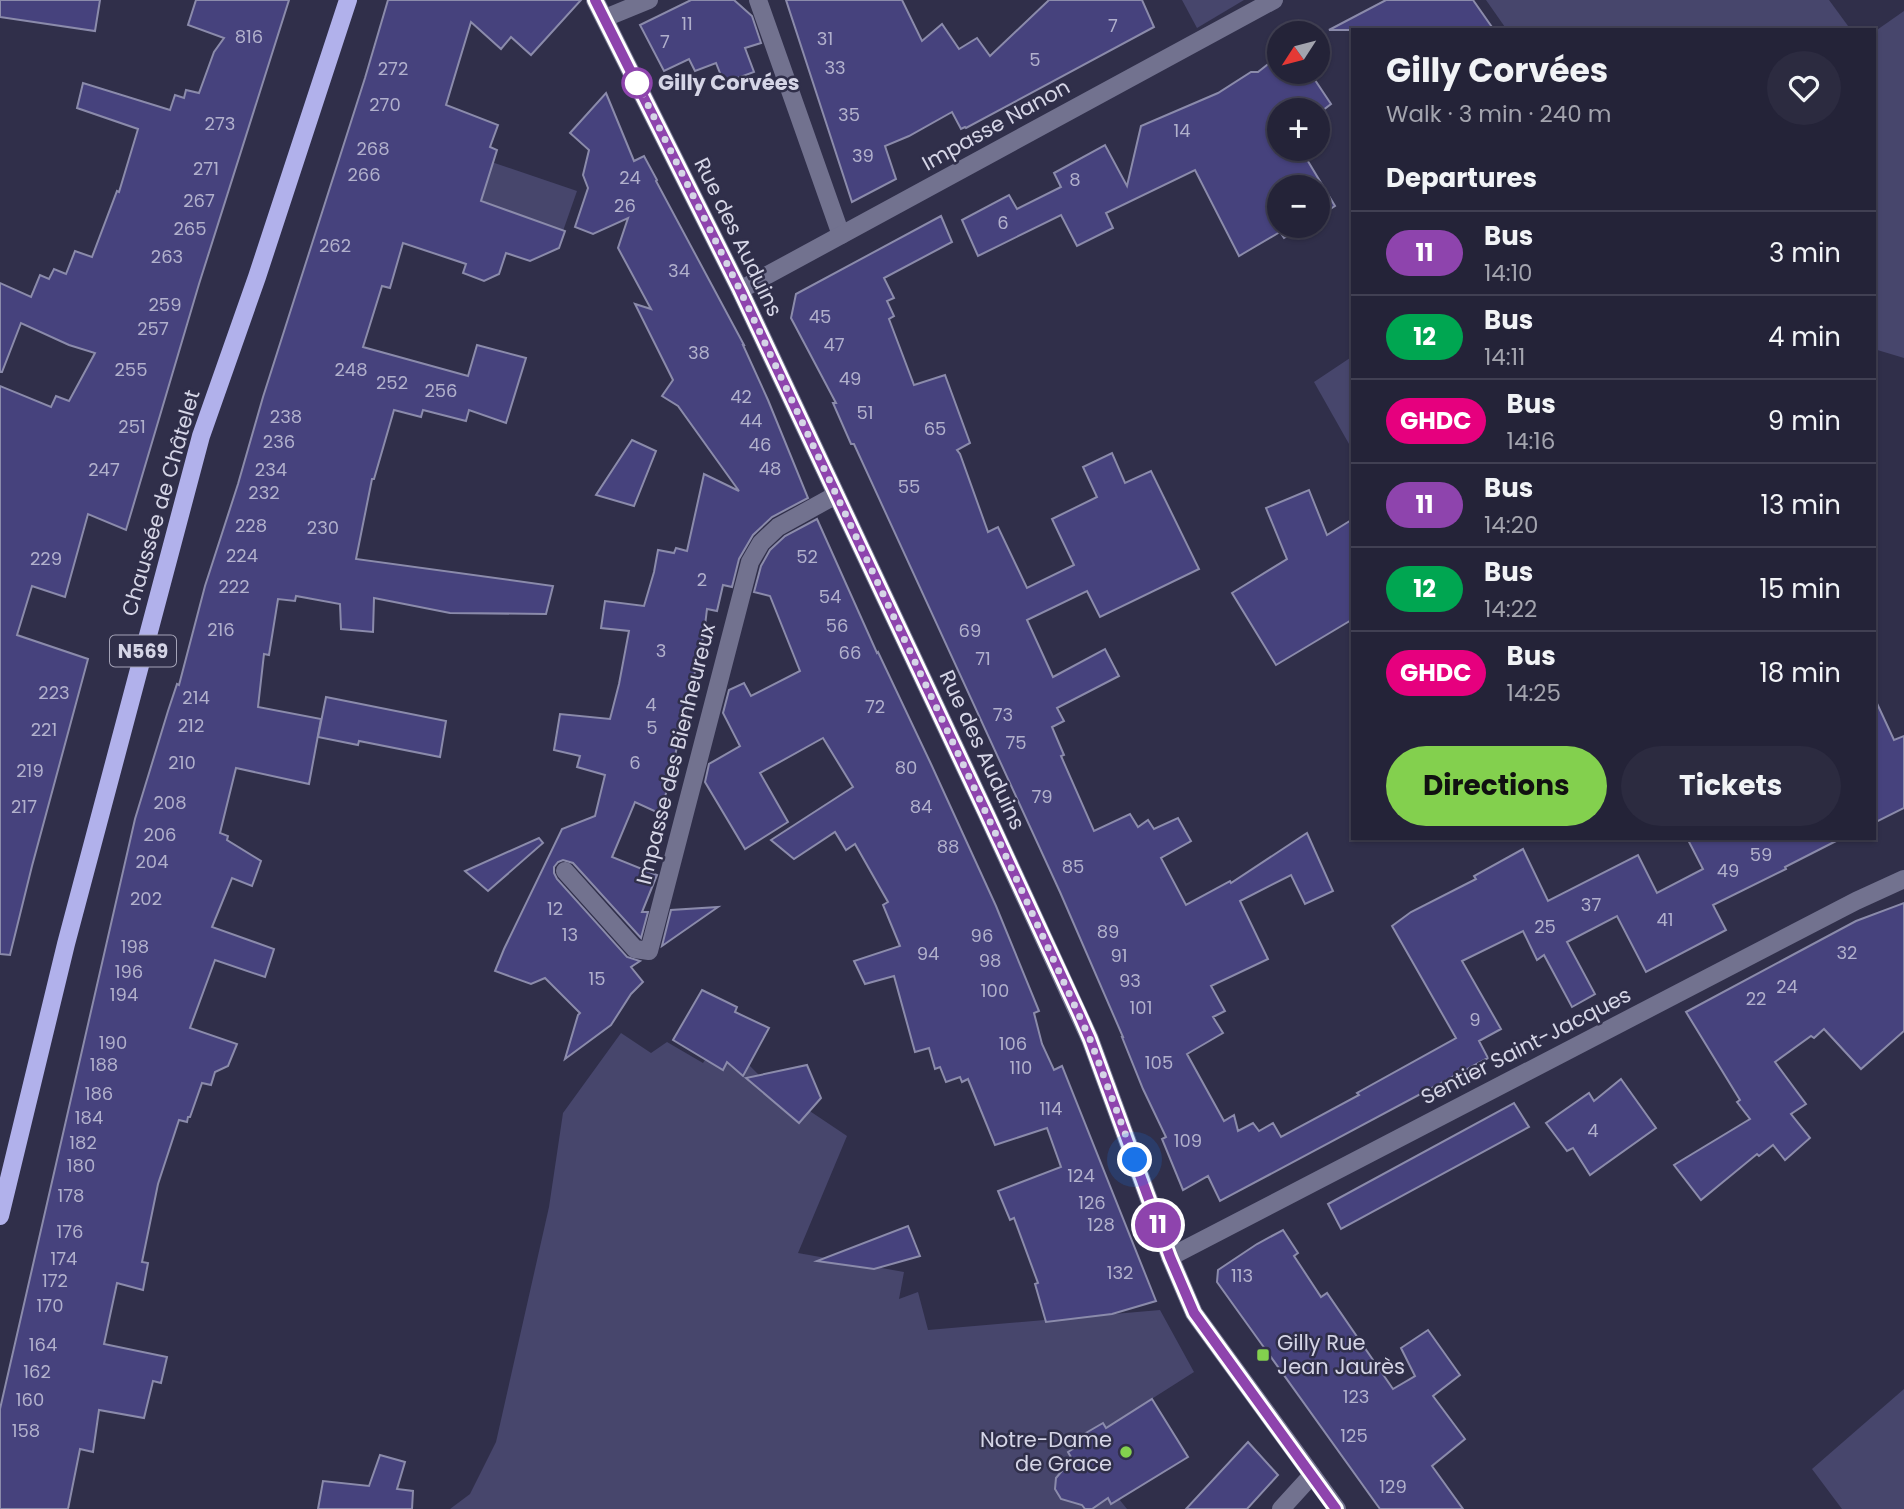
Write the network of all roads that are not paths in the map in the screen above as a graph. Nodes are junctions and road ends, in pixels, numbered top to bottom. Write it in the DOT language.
graph roads {
  1 [pos="348,0"];
  2 [pos="595,0"];
  3 [pos="649,0"];
  4 [pos="758,0"];
  5 [pos="1274,0"];
  6 [pos="605,18"];
  7 [pos="841,235"];
  8 [pos="740,290"];
  9 [pos="836,495"];
  10 [pos="565,871"];
  11 [pos="1904,879"];
  12 [pos="0,1216"];
  13 [pos="1170,1257"];
  14 [pos="1312,1475"];
  15 [pos="1281,1509"];
  16 [pos="1336,1509"];
  1 -- 12 [label="main road, Chaussée de Châtelet / N569"];
  2 -- 6 [label="street, Rue des Auduins"];
  3 -- 6 [label="street"];
  4 -- 7 [label="street"];
  5 -- 7 [label="street, Impasse Nanon"];
  6 -- 8 [label="street, Rue des Auduins"];
  7 -- 8 [label="street, Impasse Nanon"];
  8 -- 9 [label="street, Rue des Auduins"];
  9 -- 10 [label="street, Impasse des Bienheureux"];
  9 -- 13 [label="street, Rue des Auduins"];
  11 -- 13 [label="street, Sentier Saint-Jacques"];
  13 -- 14 [label="street, Rue des Auduins"];
  14 -- 15 [label="street"];
  14 -- 16 [label="street, Rue des Auduins"];
}
